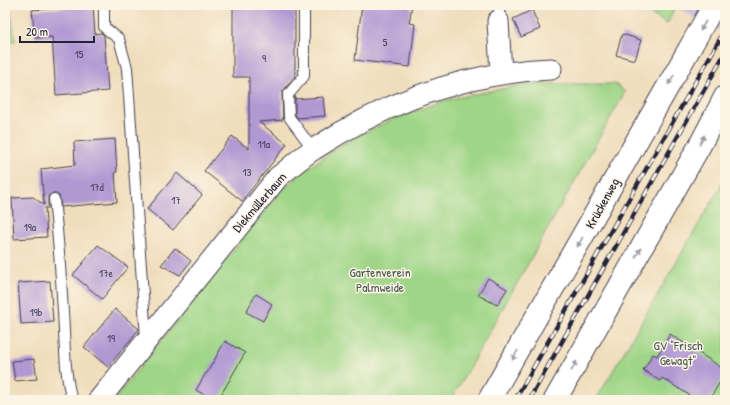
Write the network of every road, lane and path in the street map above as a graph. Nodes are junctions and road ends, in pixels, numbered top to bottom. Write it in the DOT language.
graph roads {
  1 [pos="104,5"];
  2 [pos="304,5"];
  3 [pos="714,5"];
  4 [pos="499,13"];
  5 [pos="551,69"];
  6 [pos="501,73"];
  7 [pos="725,97"];
  8 [pos="313,149"];
  9 [pos="54,199"];
  10 [pos="146,340"];
  11 [pos="72,400"];
  12 [pos="99,400"];
  13 [pos="489,400"];
  14 [pos="555,400"];
  1 -- 10 [label="lane"];
  2 -- 8 [label="lane"];
  3 -- 13 [label="main road, Krückenweg, one-way, bridge"];
  4 -- 6 [label="street"];
  5 -- 6 [label="street, Diekmüllerbaum"];
  6 -- 8 [label="street, Diekmüllerbaum"];
  14 -- 7 [label="main road, one-way"];
  8 -- 10 [label="street, Diekmüllerbaum"];
  9 -- 11 [label="lane"];
  10 -- 12 [label="street, Diekmüllerbaum"];
}
